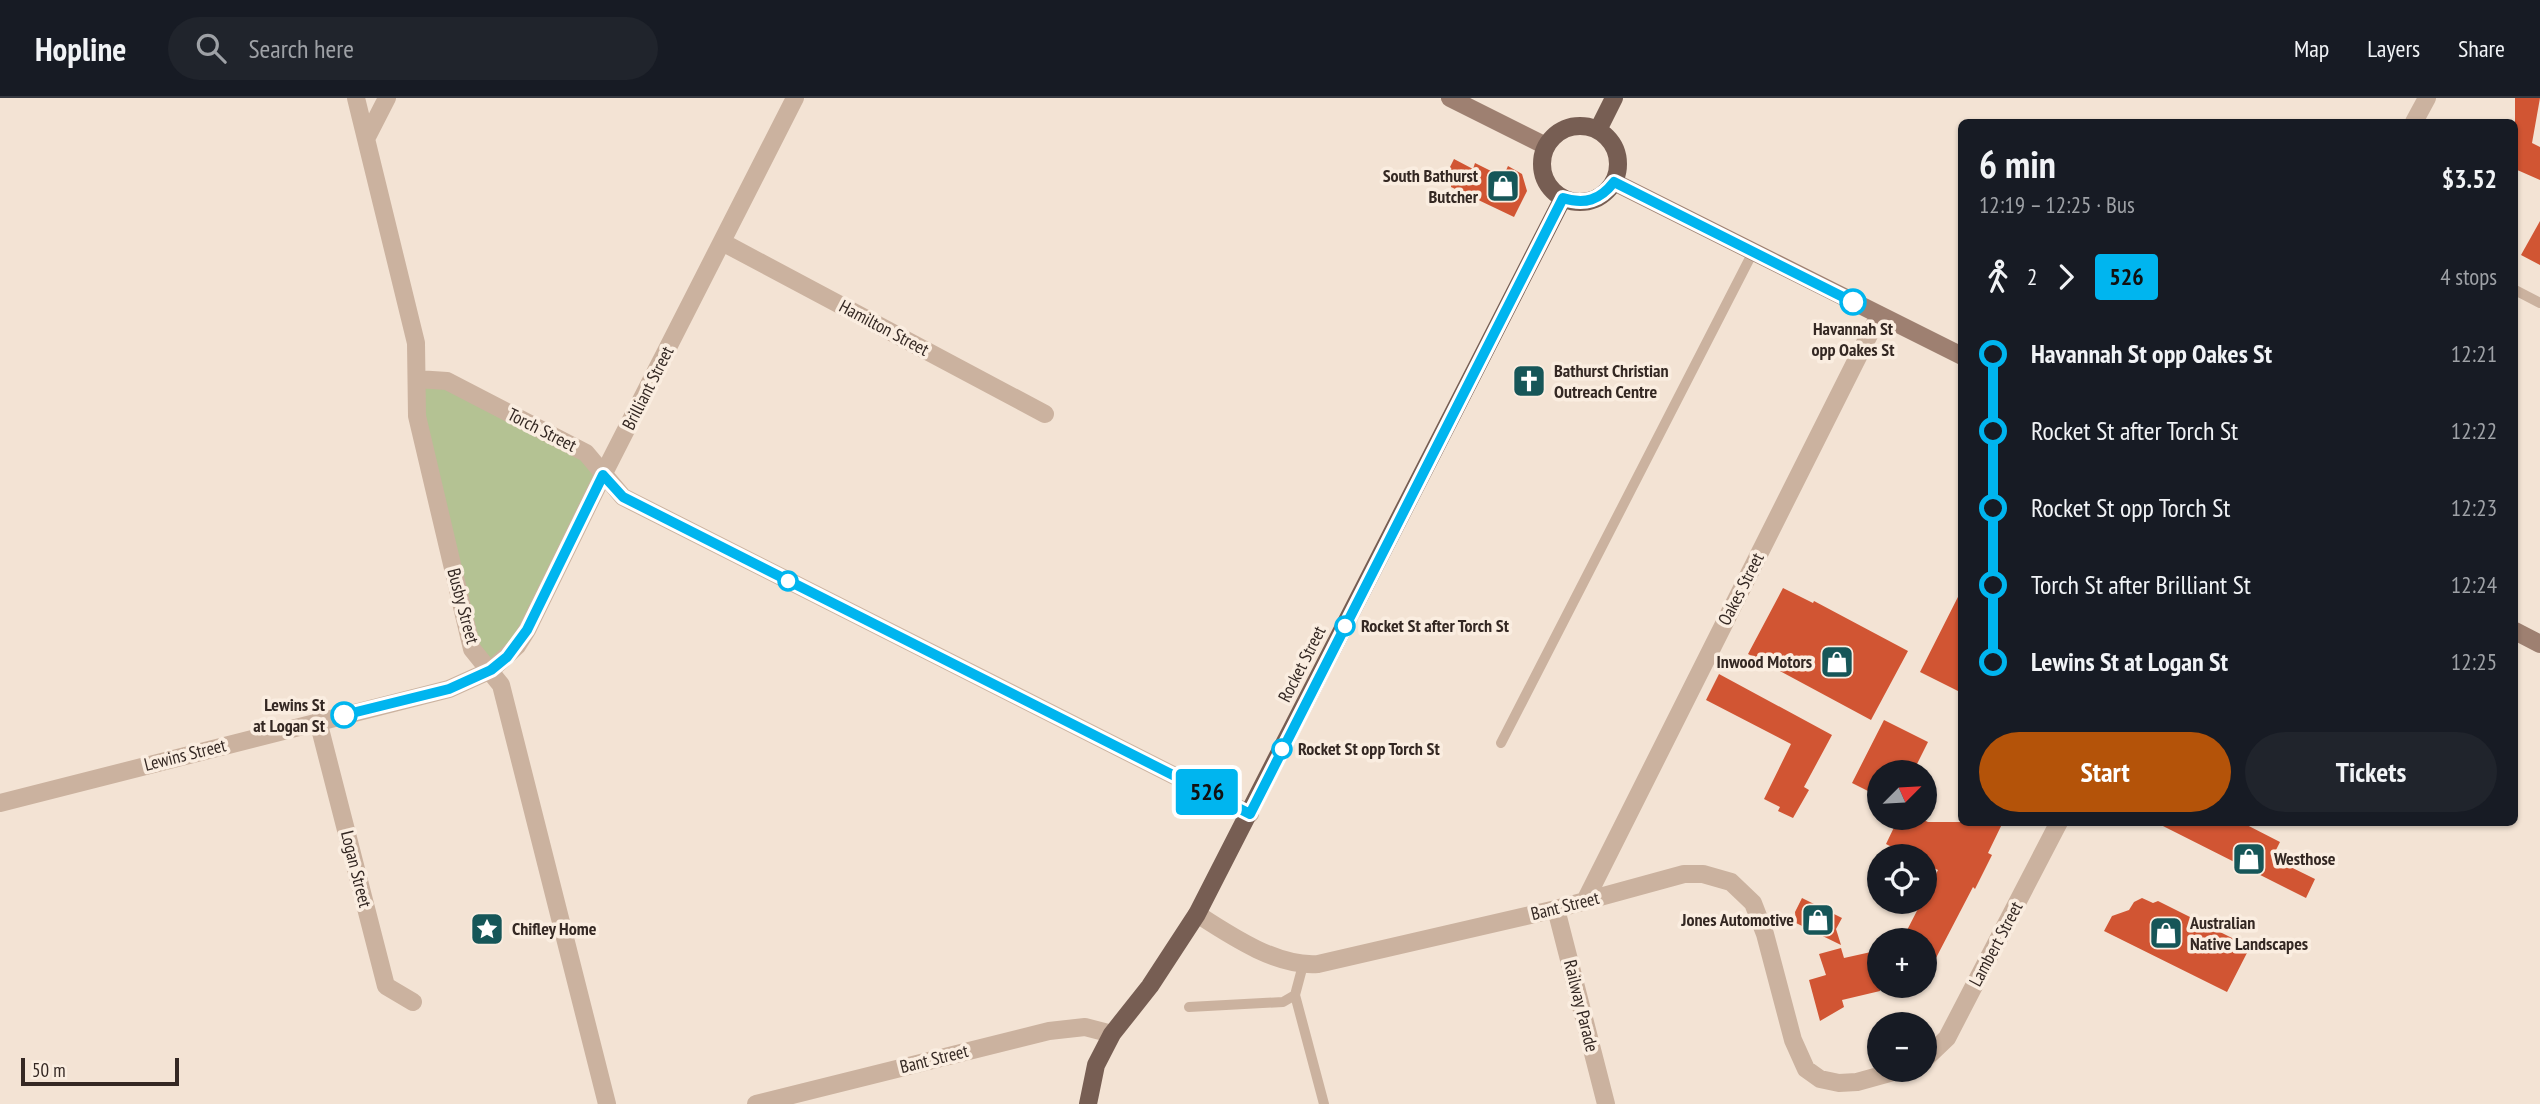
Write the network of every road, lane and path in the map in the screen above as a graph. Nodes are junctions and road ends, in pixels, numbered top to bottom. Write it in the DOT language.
graph roads {
  1 [pos="355,98"];
  2 [pos="387,98"];
  3 [pos="795,98"];
  4 [pos="1450,98"];
  5 [pos="1614,98"];
  6 [pos="2427,98"];
  7 [pos="2416,119"];
  8 [pos="1598,130"];
  9 [pos="366,139"];
  10 [pos="1546,146"];
  11 [pos="1614,182"];
  12 [pos="1563,198"];
  13 [pos="722,242"];
  14 [pos="1753,252"];
  15 [pos="2518,292"];
  16 [pos="2540,303"];
  17 [pos="1879,315"];
  18 [pos="1958,354"];
  19 [pos="416,379"];
  20 [pos="1045,414"];
  21 [pos="603,475"];
  22 [pos="2518,633"];
  23 [pos="2540,644"];
  24 [pos="491,670"];
  25 [pos="318,721"];
  26 [pos="1501,743"];
  27 [pos="0,803"];
  28 [pos="1250,814"];
  29 [pos="2057,826"];
  30 [pos="1585,901"];
  31 [pos="1556,909"];
  32 [pos="1197,914"];
  33 [pos="1303,965"];
  34 [pos="1295,995"];
  35 [pos="413,1002"];
  36 [pos="1189,1007"];
  37 [pos="1112,1034"];
  38 [pos="1937,1048"];
  39 [pos="1867,1079"];
  40 [pos="607,1104"];
  41 [pos="757,1104"];
  42 [pos="1088,1104"];
  43 [pos="1324,1104"];
  44 [pos="1606,1104"];
  1 -- 9 [label="street, Busby Street"];
  2 -- 9 [label="street"];
  3 -- 13 [label="street, Brilliant Street"];
  4 -- 10 [label="street"];
  5 -- 8 [label="main road"];
  6 -- 7 [label="street"];
  8 -- 10 [label="main road"];
  8 -- 11 [label="main road"];
  9 -- 19 [label="street, Busby Street"];
  10 -- 12 [label="main road"];
  11 -- 12 [label="main road"];
  11 -- 14 [label="street"];
  12 -- 28 [label="main road, Rocket Street"];
  13 -- 20 [label="street, Hamilton Street"];
  13 -- 21 [label="street, Brilliant Street"];
  14 -- 17 [label="street"];
  14 -- 26 [label="lane"];
  15 -- 16 [label="lane"];
  17 -- 18 [label="street"];
  17 -- 30 [label="street, Oakes Street"];
  19 -- 21 [label="street, Torch Street"];
  19 -- 24 [label="street, Busby Street"];
  21 -- 24 [label="street, Brilliant Street"];
  21 -- 28 [label="street, Torch Street"];
  22 -- 23 [label="street"];
  24 -- 25 [label="street, Lewins Street"];
  24 -- 40 [label="street, Busby Street"];
  25 -- 27 [label="street, Lewins Street"];
  25 -- 35 [label="street, Logan Street"];
  28 -- 32 [label="main road, Rocket Street"];
  29 -- 38 [label="street, Lambert Street"];
  30 -- 31 [label="street, Bant Street"];
  30 -- 39 [label="street, Bant Street"];
  31 -- 33 [label="street, Bant Street"];
  31 -- 44 [label="street, Railway Parade"];
  32 -- 33 [label="street, Bant Street"];
  32 -- 37 [label="main road, Rocket Street"];
  33 -- 34 [label="lane"];
  34 -- 36 [label="lane"];
  34 -- 43 [label="lane"];
  37 -- 41 [label="street, Bant Street"];
  37 -- 42 [label="main road, Rocket Street"];
}
